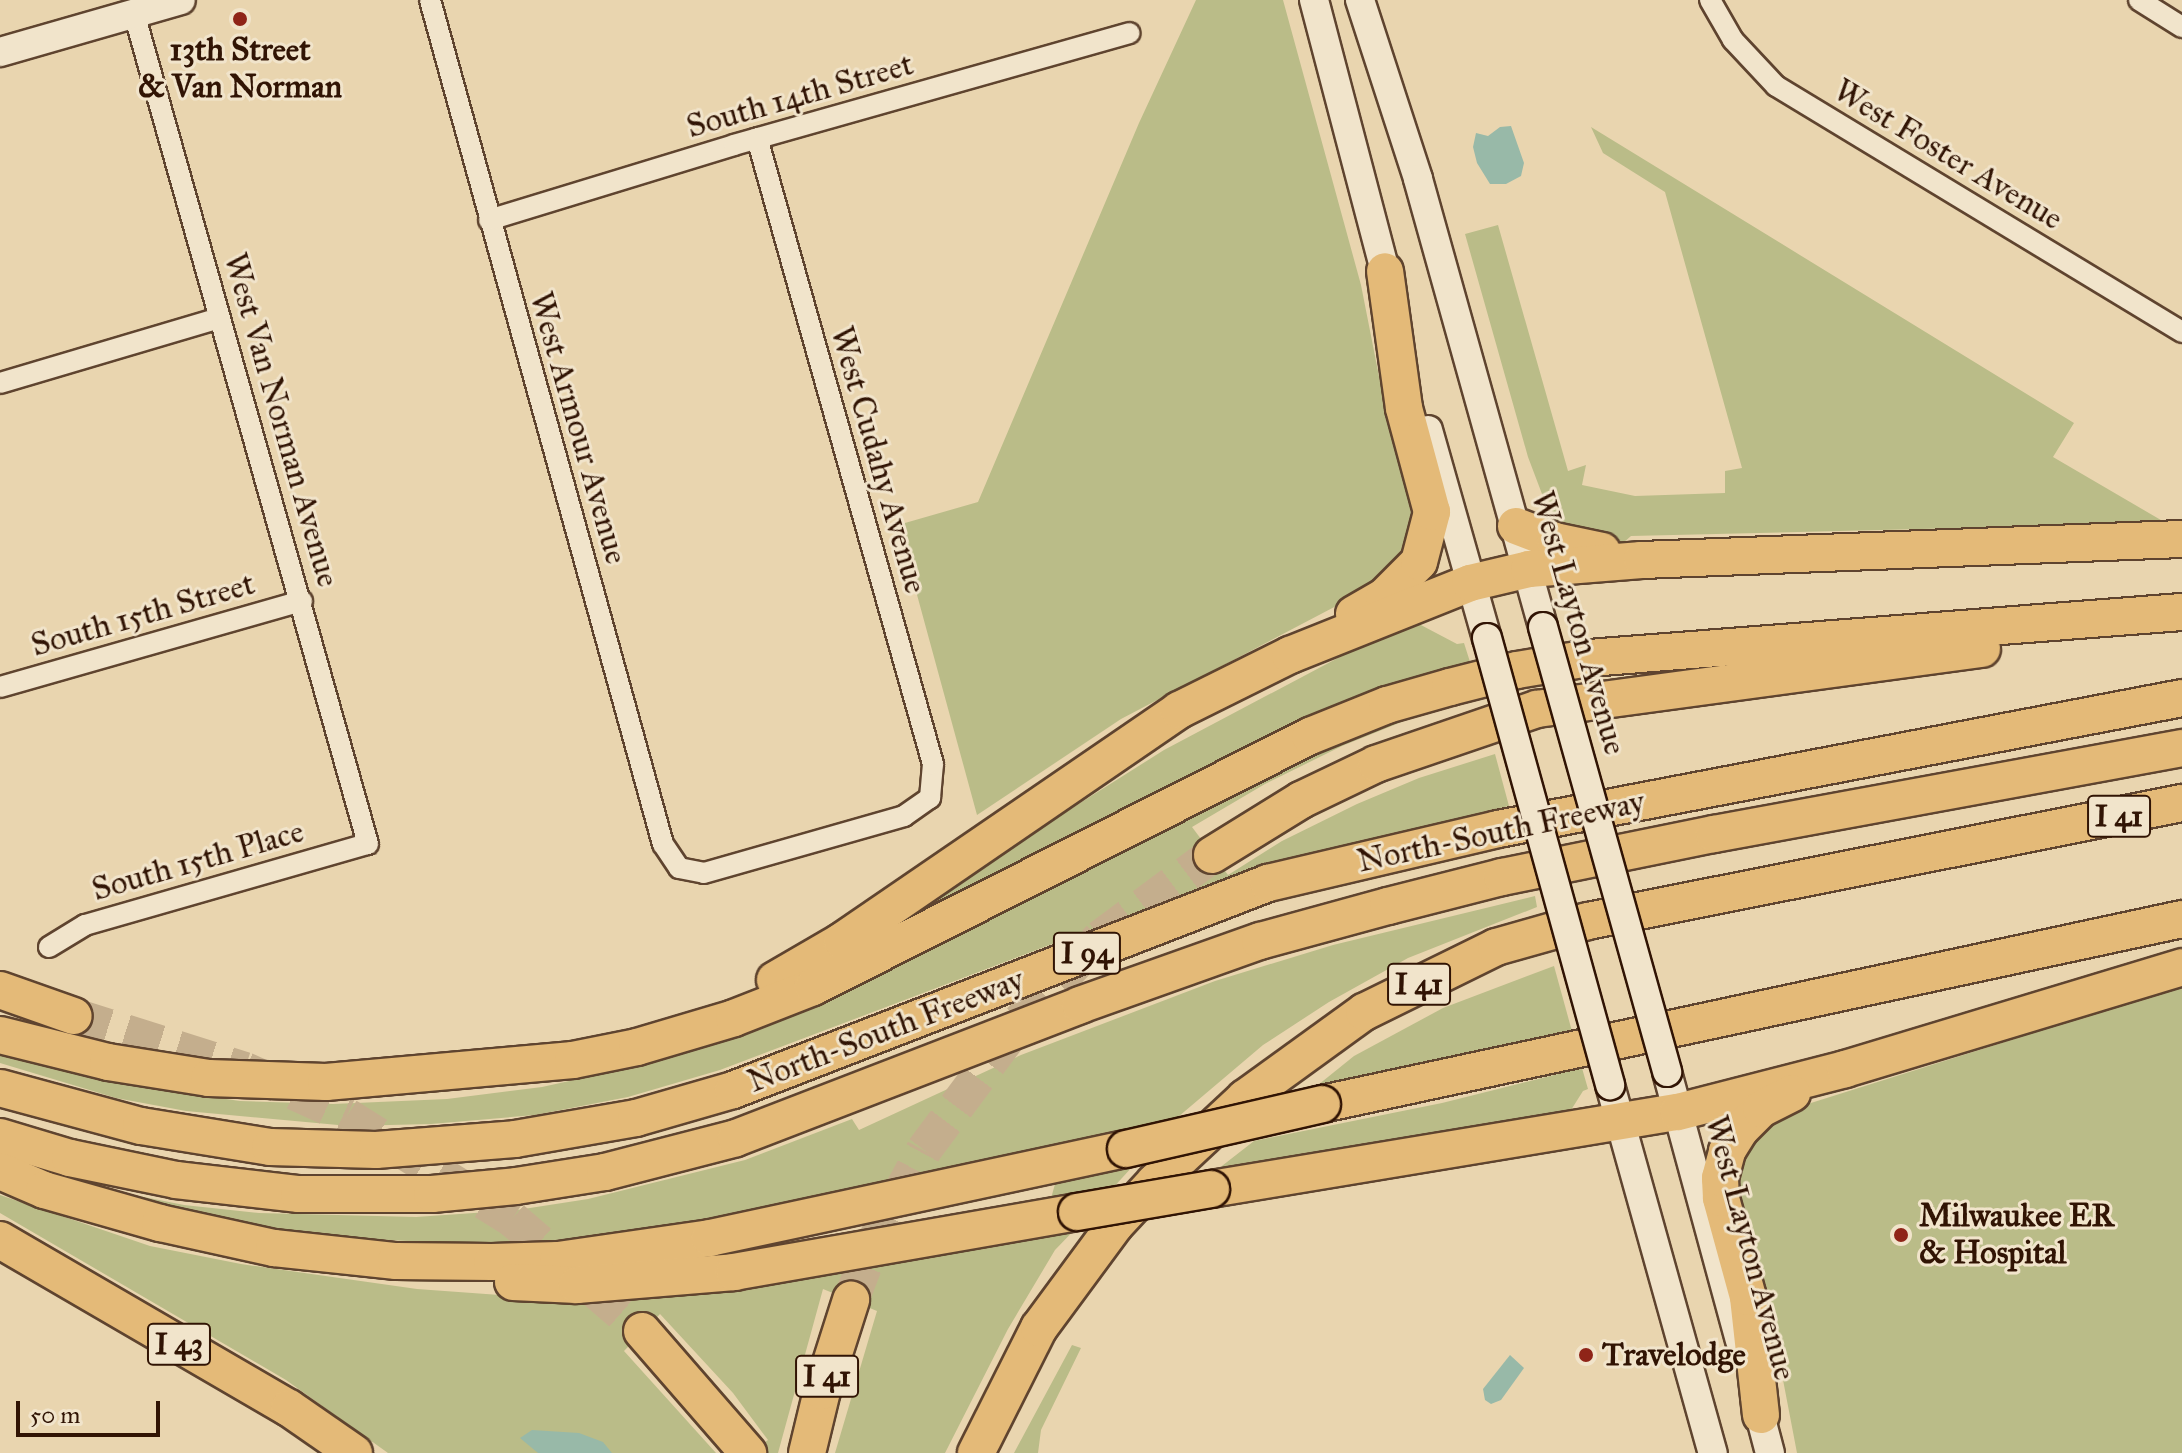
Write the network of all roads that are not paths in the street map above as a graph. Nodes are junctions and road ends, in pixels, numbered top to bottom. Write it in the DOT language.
graph roads {
  1 [pos="181,0"];
  2 [pos="430,0"];
  3 [pos="1314,0"];
  4 [pos="1360,0"];
  5 [pos="1710,0"];
  6 [pos="2139,0"];
  7 [pos="134,13"];
  8 [pos="2182,27"];
  9 [pos="1129,33"];
  10 [pos="0,52"];
  11 [pos="757,138"];
  12 [pos="489,220"];
  13 [pos="1385,271"];
  14 [pos="220,318"];
  15 [pos="2182,332"];
  16 [pos="0,383"];
  17 [pos="1516,526"];
  18 [pos="2182,539"];
  19 [pos="1642,560"];
  20 [pos="1529,569"];
  21 [pos="1470,583"];
  22 [pos="302,601"];
  23 [pos="2182,612"];
  24 [pos="2182,623"];
  25 [pos="1290,655"];
  26 [pos="0,687"];
  27 [pos="2182,698"];
  28 [pos="2182,748"];
  29 [pos="2182,803"];
  30 [pos="368,844"];
  31 [pos="1212,855"];
  32 [pos="679,868"];
  33 [pos="2182,919"];
  34 [pos="49,947"];
  35 [pos="2182,967"];
  36 [pos="0,990"];
  37 [pos="74,1016"];
  38 [pos="0,1035"];
  39 [pos="522,1065"];
  40 [pos="1845,1069"];
  41 [pos="0,1088"];
  42 [pos="1678,1112"];
  43 [pos="1621,1121"];
  44 [pos="0,1137"];
  45 [pos="0,1171"];
  46 [pos="0,1240"];
  47 [pos="396,1261"];
  48 [pos="851,1300"];
  49 [pos="642,1331"];
  50 [pos="1761,1415"];
  51 [pos="354,1453"];
  52 [pos="748,1453"];
  53 [pos="807,1453"];
  54 [pos="976,1453"];
  55 [pos="1713,1453"];
  56 [pos="1770,1453"];
  1 -- 7 [label="main road"];
  2 -- 12 [label="street, West Armour Avenue"];
  3 -- 13 [label="main road"];
  4 -- 17 [label="main road, West Layton Avenue"];
  5 -- 15 [label="street, West Foster Avenue"];
  6 -- 8 [label="street"];
  7 -- 10 [label="main road"];
  7 -- 14 [label="street, West Van Norman Avenue"];
  9 -- 11 [label="street, South 14th Street"];
  11 -- 12 [label="street, South 14th Street"];
  11 -- 32 [label="street, West Cudahy Avenue"];
  12 -- 32 [label="street, West Armour Avenue"];
  13 -- 21 [label="main road"];
  13 -- 25 [label="highway"];
  14 -- 16 [label="street"];
  14 -- 22 [label="street, West Van Norman Avenue"];
  17 -- 19 [label="highway"];
  17 -- 20 [label="main road, West Layton Avenue"];
  18 -- 19 [label="highway"];
  19 -- 20 [label="highway"];
  20 -- 21 [label="highway"];
  20 -- 42 [label="main road, West Layton Avenue, bridge"];
  21 -- 25 [label="highway"];
  21 -- 43 [label="main road, bridge"];
  22 -- 26 [label="street, South 15th Street"];
  22 -- 30 [label="street, West Van Norman Avenue"];
  23 -- 39 [label="highway"];
  24 -- 31 [label="highway"];
  25 -- 39 [label="highway"];
  27 -- 41 [label="highway, North-South Freeway / I 94"];
  28 -- 44 [label="highway, North-South Freeway / I 94"];
  29 -- 54 [label="highway, I 41"];
  30 -- 34 [label="street, South 15th Place"];
  33 -- 47 [label="highway, bridge"];
  35 -- 40 [label="highway"];
  36 -- 37 [label="highway"];
  38 -- 39 [label="highway"];
  40 -- 42 [label="highway"];
  40 -- 50 [label="highway"];
  42 -- 43 [label="highway"];
  42 -- 50 [label="main road, West Layton Avenue"];
  43 -- 47 [label="highway, bridge"];
  43 -- 55 [label="main road"];
  45 -- 47 [label="highway"];
  46 -- 51 [label="highway, I 43"];
  48 -- 53 [label="highway, I 41"];
  49 -- 52 [label="highway"];
  50 -- 56 [label="main road, West Layton Avenue"];
}
